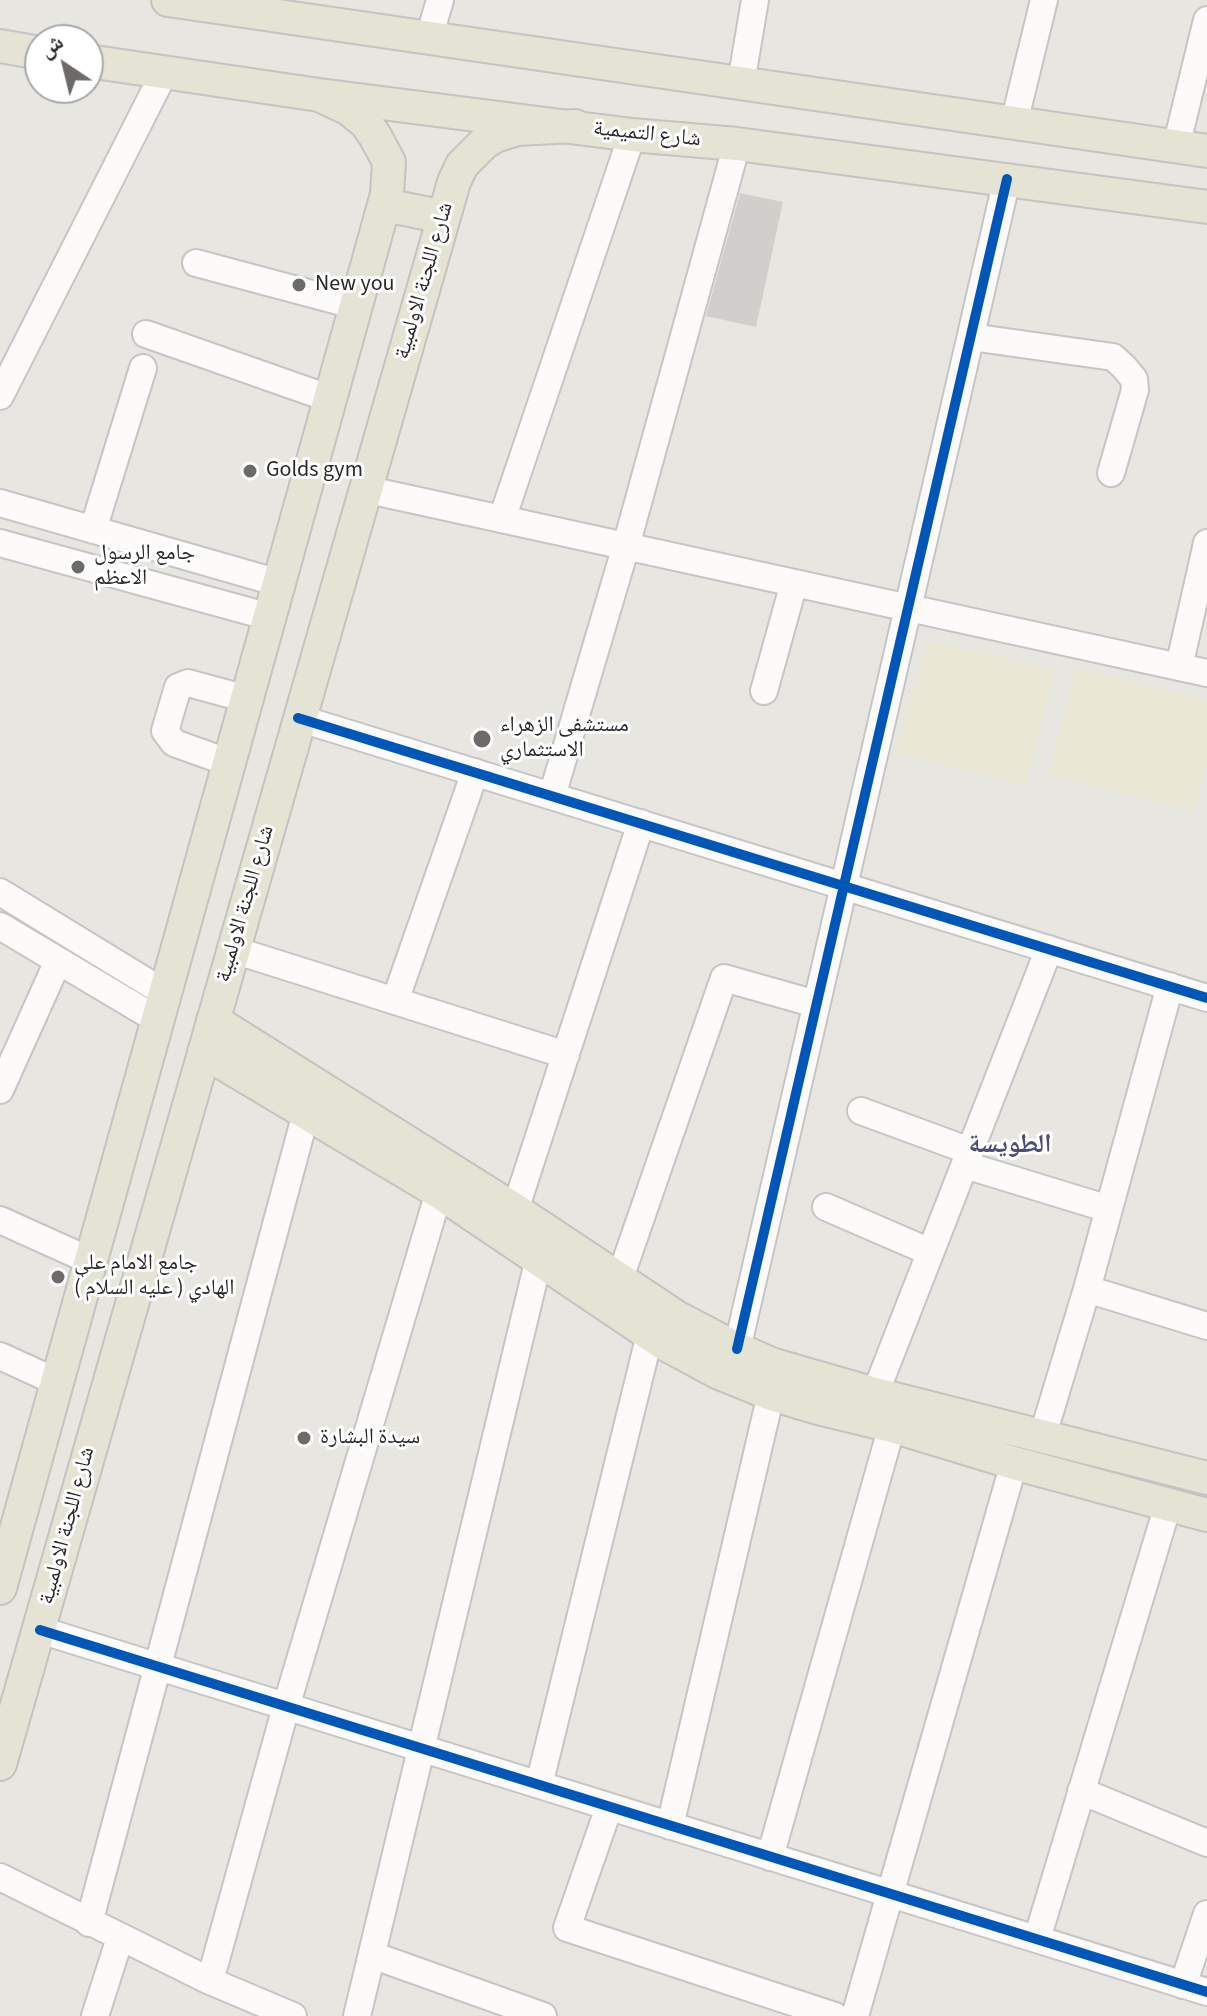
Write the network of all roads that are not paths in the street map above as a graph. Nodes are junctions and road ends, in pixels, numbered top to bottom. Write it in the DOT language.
graph roads {
  1 [pos="168,0"];
  2 [pos="440,0"];
  3 [pos="755,0"];
  4 [pos="1044,0"];
  5 [pos="245,6"];
  6 [pos="1207,20"];
  7 [pos="429,38"];
  8 [pos="0,46"];
  9 [pos="24,50"];
  10 [pos="104,64"];
  11 [pos="164,73"];
  12 [pos="741,83"];
  13 [pos="319,95"];
  14 [pos="1014,123"];
  15 [pos="575,126"];
  16 [pos="632,135"];
  17 [pos="737,144"];
  18 [pos="1191,149"];
  19 [pos="1007,179"];
  20 [pos="385,205"];
  21 [pos="1207,207"];
  22 [pos="444,217"];
  23 [pos="196,263"];
  24 [pos="357,306"];
  25 [pos="146,334"];
  26 [pos="971,337"];
  27 [pos="143,368"];
  28 [pos="0,396"];
  29 [pos="331,399"];
  30 [pos="1111,473"];
  31 [pos="364,489"];
  32 [pos="0,503"];
  33 [pos="502,519"];
  34 [pos="93,530"];
  35 [pos="0,543"];
  36 [pos="1207,543"];
  37 [pos="626,546"];
  38 [pos="279,583"];
  39 [pos="794,583"];
  40 [pos="908,608"];
  41 [pos="270,617"];
  42 [pos="1179,667"];
  43 [pos="1207,673"];
  44 [pos="764,691"];
  45 [pos="247,699"];
  46 [pos="298,718"];
  47 [pos="230,763"];
  48 [pos="475,772"];
  49 [pos="552,796"];
  50 [pos="641,823"];
  51 [pos="844,886"];
  52 [pos="0,892"];
  53 [pos="0,926"];
  54 [pos="1049,949"];
  55 [pos="234,950"];
  56 [pos="58,961"];
  57 [pos="1170,986"];
  58 [pos="1207,998"];
  59 [pos="395,1001"];
  60 [pos="816,1004"];
  61 [pos="162,1007"];
  62 [pos="213,1020"];
  63 [pos="204,1052"];
  64 [pos="566,1055"];
  65 [pos="0,1090"];
  66 [pos="861,1111"];
  67 [pos="306,1113"];
  68 [pos="967,1158"];
  69 [pos="439,1192"];
  70 [pos="826,1207"];
  71 [pos="1109,1209"];
  72 [pos="515,1210"];
  73 [pos="0,1220"];
  74 [pos="930,1252"];
  75 [pos="539,1258"];
  76 [pos="91,1261"];
  77 [pos="620,1278"];
  78 [pos="1087,1289"];
  79 [pos="1207,1326"];
  80 [pos="663,1332"];
  81 [pos="737,1349"];
  82 [pos="0,1356"];
  83 [pos="57,1382"];
  84 [pos="771,1394"];
  85 [pos="875,1394"];
  86 [pos="892,1426"];
  87 [pos="1042,1438"];
  88 [pos="36,1456"];
  89 [pos="1014,1463"];
  90 [pos="1158,1467"];
  91 [pos="83,1469"];
  92 [pos="1207,1478"];
  93 [pos="1158,1502"];
  94 [pos="1207,1515"];
  95 [pos="20,1516"];
  96 [pos="67,1529"];
  97 [pos="0,1588"];
  98 [pos="40,1630"];
  99 [pos="157,1667"];
  100 [pos="286,1707"];
  101 [pos="423,1749"];
  102 [pos="0,1764"];
  103 [pos="539,1785"];
  104 [pos="1081,1791"];
  105 [pos="609,1807"];
  106 [pos="670,1826"];
  107 [pos="1207,1843"];
  108 [pos="770,1857"];
  109 [pos="0,1877"];
  110 [pos="890,1894"];
  111 [pos="1207,1914"];
  112 [pos="89,1923"];
  113 [pos="120,1938"];
  114 [pos="1037,1939"];
  115 [pos="372,1955"];
  116 [pos="210,1981"];
  117 [pos="1195,1988"];
  118 [pos="235,2004"];
  119 [pos="95,2016"];
  120 [pos="293,2016"];
  121 [pos="357,2016"];
  122 [pos="543,2016"];
  123 [pos="835,2016"];
  124 [pos="855,2016"];
  1 -- 5 [label="main road"];
  2 -- 7 [label="street"];
  3 -- 12 [label="street"];
  4 -- 14 [label="street"];
  5 -- 7 [label="main road"];
  6 -- 18 [label="street"];
  7 -- 12 [label="main road"];
  8 -- 9 [label="main road"];
  10 -- 11 [label="main road, شارع التميمية"];
  11 -- 13 [label="main road, شارع التميمية"];
  11 -- 28 [label="street"];
  12 -- 14 [label="main road"];
  13 -- 15 [label="main road, شارع التميمية"];
  13 -- 20 [label="main road"];
  14 -- 18 [label="main road"];
  15 -- 16 [label="main road, شارع التميمية"];
  15 -- 22 [label="main road, شارع اللجنة الاولمبية"];
  16 -- 17 [label="main road, شارع التميمية"];
  16 -- 33 [label="street"];
  17 -- 19 [label="main road, شارع التميمية"];
  17 -- 37 [label="street"];
  19 -- 21 [label="main road, شارع التميمية"];
  19 -- 26 [label="street"];
  20 -- 22 [label="main road"];
  20 -- 24 [label="main road"];
  22 -- 31 [label="main road, شارع اللجنة الاولمبية"];
  23 -- 24 [label="street"];
  24 -- 29 [label="main road"];
  25 -- 29 [label="street"];
  26 -- 30 [label="street"];
  26 -- 40 [label="street"];
  27 -- 34 [label="street"];
  29 -- 38 [label="main road"];
  31 -- 33 [label="street"];
  31 -- 46 [label="main road, شارع اللجنة الاولمبية"];
  32 -- 34 [label="street"];
  33 -- 37 [label="street"];
  34 -- 38 [label="street"];
  35 -- 41 [label="street"];
  36 -- 42 [label="street"];
  37 -- 39 [label="street"];
  37 -- 49 [label="street"];
  38 -- 41 [label="main road"];
  39 -- 40 [label="street"];
  39 -- 44 [label="street"];
  40 -- 42 [label="street"];
  40 -- 51 [label="street"];
  41 -- 45 [label="main road"];
  42 -- 43 [label="street"];
  45 -- 47 [label="main road"];
  45 -- 47 [label="street"];
  46 -- 48 [label="street"];
  46 -- 55 [label="main road, شارع اللجنة الاولمبية"];
  47 -- 61 [label="main road"];
  48 -- 49 [label="street"];
  48 -- 59 [label="street"];
  49 -- 50 [label="street"];
  50 -- 51 [label="street"];
  50 -- 64 [label="street"];
  51 -- 54 [label="street"];
  51 -- 60 [label="street"];
  52 -- 61 [label="street"];
  53 -- 56 [label="street"];
  54 -- 57 [label="street"];
  54 -- 68 [label="street"];
  55 -- 59 [label="street"];
  55 -- 62 [label="main road, شارع اللجنة الاولمبية"];
  56 -- 61 [label="street"];
  56 -- 65 [label="street"];
  57 -- 58 [label="street"];
  57 -- 71 [label="street"];
  59 -- 64 [label="street"];
  60 -- 77 [label="street"];
  60 -- 81 [label="street"];
  61 -- 76 [label="main road"];
  62 -- 63 [label="main road, شارع اللجنة الاولمبية"];
  62 -- 72 [label="main road"];
  63 -- 67 [label="main road"];
  63 -- 91 [label="main road, شارع اللجنة الاولمبية"];
  64 -- 72 [label="street"];
  66 -- 68 [label="street"];
  67 -- 69 [label="main road"];
  67 -- 99 [label="street"];
  68 -- 71 [label="street"];
  68 -- 74 [label="street"];
  69 -- 75 [label="main road"];
  69 -- 100 [label="street"];
  70 -- 74 [label="street"];
  71 -- 78 [label="street"];
  72 -- 77 [label="main road"];
  73 -- 76 [label="street"];
  74 -- 85 [label="street"];
  75 -- 80 [label="main road"];
  75 -- 101 [label="street"];
  76 -- 83 [label="main road"];
  77 -- 80 [label="main road"];
  78 -- 79 [label="street"];
  78 -- 87 [label="street"];
  80 -- 81 [label="main road"];
  80 -- 84 [label="main road"];
  80 -- 103 [label="street"];
  81 -- 85 [label="main road"];
  82 -- 83 [label="street"];
  83 -- 88 [label="main road"];
  84 -- 86 [label="main road"];
  84 -- 106 [label="street"];
  85 -- 87 [label="main road"];
  86 -- 89 [label="main road"];
  86 -- 108 [label="street"];
  87 -- 90 [label="main road"];
  88 -- 91 [label="main road"];
  88 -- 95 [label="main road"];
  89 -- 93 [label="main road"];
  89 -- 110 [label="street"];
  90 -- 92 [label="main road"];
  90 -- 93 [label="main road"];
  91 -- 96 [label="main road, شارع اللجنة الاولمبية"];
  93 -- 94 [label="main road"];
  93 -- 104 [label="street"];
  95 -- 96 [label="main road"];
  95 -- 97 [label="main road"];
  96 -- 98 [label="main road, شارع اللجنة الاولمبية"];
  98 -- 99 [label="street"];
  98 -- 102 [label="main road, شارع اللجنة الاولمبية"];
  99 -- 100 [label="street"];
  99 -- 112 [label="street"];
  100 -- 101 [label="street"];
  100 -- 116 [label="street"];
  101 -- 103 [label="street"];
  101 -- 115 [label="street"];
  103 -- 105 [label="street"];
  104 -- 107 [label="street"];
  104 -- 114 [label="street"];
  105 -- 106 [label="street"];
  105 -- 123 [label="street"];
  106 -- 108 [label="street"];
  108 -- 110 [label="street"];
  109 -- 112 [label="street"];
  110 -- 114 [label="street"];
  110 -- 124 [label="street"];
  111 -- 117 [label="street"];
  112 -- 113 [label="street"];
  113 -- 116 [label="street"];
  113 -- 119 [label="street"];
  114 -- 117 [label="street"];
  115 -- 121 [label="street"];
  115 -- 122 [label="street"];
  116 -- 118 [label="street"];
  118 -- 120 [label="street"];
}
